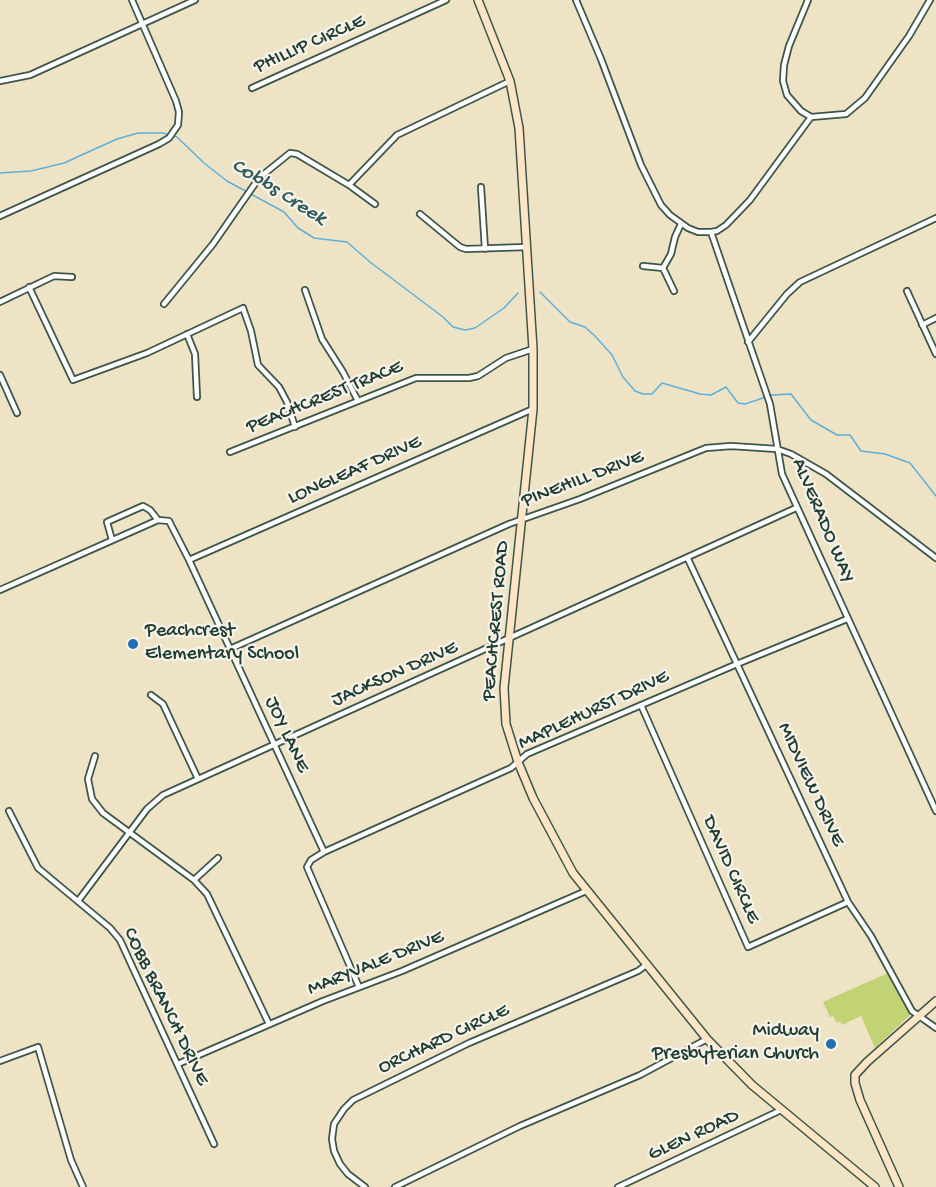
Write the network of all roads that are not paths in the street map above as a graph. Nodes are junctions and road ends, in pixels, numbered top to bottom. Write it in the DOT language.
graph roads {
  1 [pos="132,0"];
  2 [pos="195,0"];
  3 [pos="446,0"];
  4 [pos="478,0"];
  5 [pos="576,0"];
  6 [pos="808,0"];
  7 [pos="930,0"];
  8 [pos="144,24"];
  9 [pos="0,81"];
  10 [pos="510,81"];
  11 [pos="252,88"];
  12 [pos="811,117"];
  13 [pos="349,185"];
  14 [pos="481,187"];
  15 [pos="375,204"];
  16 [pos="420,214"];
  17 [pos="0,216"];
  18 [pos="936,218"];
  19 [pos="681,224"];
  20 [pos="711,232"];
  21 [pos="527,247"];
  22 [pos="486,249"];
  23 [pos="643,266"];
  24 [pos="663,267"];
  25 [pos="72,277"];
  26 [pos="30,287"];
  27 [pos="305,290"];
  28 [pos="674,291"];
  29 [pos="907,291"];
  30 [pos="0,302"];
  31 [pos="164,304"];
  32 [pos="936,318"];
  33 [pos="922,325"];
  34 [pos="187,334"];
  35 [pos="748,342"];
  36 [pos="533,349"];
  37 [pos="936,354"];
  38 [pos="0,375"];
  39 [pos="197,398"];
  40 [pos="358,401"];
  41 [pos="533,409"];
  42 [pos="17,412"];
  43 [pos="296,427"];
  44 [pos="777,449"];
  45 [pos="230,452"];
  46 [pos="796,508"];
  47 [pos="158,520"];
  48 [pos="523,520"];
  49 [pos="112,540"];
  50 [pos="688,558"];
  51 [pos="936,558"];
  52 [pos="189,560"];
  53 [pos="0,590"];
  54 [pos="847,619"];
  55 [pos="508,640"];
  56 [pos="230,649"];
  57 [pos="737,664"];
  58 [pos="151,695"];
  59 [pos="641,705"];
  60 [pos="274,745"];
  61 [pos="95,756"];
  62 [pos="518,762"];
  63 [pos="198,779"];
  64 [pos="9,811"];
  65 [pos="936,811"];
  66 [pos="130,832"];
  67 [pos="324,852"];
  68 [pos="218,858"];
  69 [pos="194,880"];
  70 [pos="586,891"];
  71 [pos="78,901"];
  72 [pos="848,902"];
  73 [pos="646,965"];
  74 [pos="358,987"];
  75 [pos="936,1001"];
  76 [pos="918,1015"];
  77 [pos="269,1024"];
  78 [pos="936,1028"];
  79 [pos="707,1039"];
  80 [pos="0,1061"];
  81 [pos="178,1064"];
  82 [pos="781,1110"];
  83 [pos="214,1144"];
  84 [pos="83,1187"];
  85 [pos="365,1187"];
  86 [pos="395,1187"];
  87 [pos="618,1187"];
  88 [pos="875,1187"];
  89 [pos="899,1187"];
  1 -- 8 [label="street"];
  2 -- 8 [label="street"];
  3 -- 11 [label="street, PHILLIP CIRCLE"];
  4 -- 10 [label="street, PEACHCREST ROAD"];
  5 -- 19 [label="street"];
  6 -- 12 [label="street"];
  7 -- 12 [label="street"];
  8 -- 9 [label="street"];
  8 -- 17 [label="street"];
  10 -- 13 [label="street"];
  10 -- 21 [label="street, PEACHCREST ROAD"];
  12 -- 20 [label="street"];
  13 -- 15 [label="street"];
  13 -- 31 [label="street"];
  14 -- 22 [label="street"];
  16 -- 22 [label="street"];
  18 -- 35 [label="street"];
  19 -- 20 [label="street"];
  19 -- 24 [label="street"];
  20 -- 35 [label="street, ALVERADO WAY"];
  21 -- 22 [label="street"];
  21 -- 36 [label="street, PEACHCREST ROAD"];
  23 -- 24 [label="street"];
  24 -- 28 [label="street"];
  25 -- 26 [label="street"];
  26 -- 30 [label="street"];
  26 -- 34 [label="street"];
  27 -- 40 [label="street"];
  29 -- 33 [label="street"];
  32 -- 33 [label="street"];
  33 -- 37 [label="street"];
  34 -- 39 [label="street"];
  34 -- 43 [label="street"];
  35 -- 44 [label="street, ALVERADO WAY"];
  36 -- 40 [label="street, PEACHCREST TRACE"];
  36 -- 41 [label="street, PEACHCREST ROAD"];
  38 -- 42 [label="street"];
  40 -- 43 [label="street, PEACHCREST TRACE"];
  41 -- 48 [label="street, PEACHCREST ROAD"];
  41 -- 52 [label="street, LONGLEAF DRIVE"];
  43 -- 45 [label="street, PEACHCREST TRACE"];
  44 -- 46 [label="street, ALVERADO WAY"];
  44 -- 48 [label="street, PINEHILL DRIVE"];
  44 -- 51 [label="street, PINEHILL DRIVE"];
  46 -- 50 [label="street, JACKSON DRIVE"];
  46 -- 54 [label="street, ALVERADO WAY"];
  47 -- 49 [label="street"];
  47 -- 49 [label="street"];
  47 -- 52 [label="street, JOY LANE"];
  48 -- 55 [label="street, PEACHCREST ROAD"];
  48 -- 56 [label="street, PINEHILL DRIVE"];
  49 -- 53 [label="street"];
  50 -- 55 [label="street, JACKSON DRIVE"];
  50 -- 57 [label="street, MIDVIEW DRIVE"];
  52 -- 56 [label="street, JOY LANE"];
  54 -- 57 [label="street, MAPLEHURST DRIVE"];
  54 -- 65 [label="street, ALVERADO WAY"];
  55 -- 60 [label="street, JACKSON DRIVE"];
  55 -- 62 [label="street, PEACHCREST ROAD"];
  56 -- 60 [label="street, JOY LANE"];
  57 -- 59 [label="street, MAPLEHURST DRIVE"];
  57 -- 72 [label="street, MIDVIEW DRIVE"];
  58 -- 63 [label="street"];
  59 -- 62 [label="street, MAPLEHURST DRIVE"];
  59 -- 72 [label="street, DAVID CIRCLE"];
  60 -- 63 [label="street, JACKSON DRIVE"];
  60 -- 67 [label="street, JOY LANE"];
  61 -- 66 [label="street"];
  62 -- 67 [label="street, MAPLEHURST DRIVE"];
  62 -- 70 [label="street, PEACHCREST ROAD"];
  63 -- 66 [label="street, JACKSON DRIVE"];
  64 -- 71 [label="street, COBB BRANCH DRIVE"];
  66 -- 69 [label="street"];
  66 -- 71 [label="street, JACKSON DRIVE"];
  67 -- 74 [label="street"];
  68 -- 69 [label="street"];
  69 -- 77 [label="street"];
  70 -- 73 [label="street, PEACHCREST ROAD"];
  70 -- 74 [label="street, MARYVALE DRIVE"];
  71 -- 81 [label="street, COBB BRANCH DRIVE"];
  72 -- 76 [label="street, MIDVIEW DRIVE"];
  73 -- 79 [label="street, PEACHCREST ROAD"];
  73 -- 85 [label="street, ORCHARD CIRCLE"];
  74 -- 77 [label="street, MARYVALE DRIVE"];
  75 -- 76 [label="street"];
  76 -- 78 [label="street, MIDVIEW DRIVE"];
  76 -- 89 [label="street"];
  77 -- 81 [label="street, MARYVALE DRIVE"];
  79 -- 82 [label="street, PEACHCREST ROAD"];
  79 -- 86 [label="street"];
  80 -- 84 [label="street"];
  81 -- 83 [label="street, COBB BRANCH DRIVE"];
  82 -- 87 [label="street, GLEN ROAD"];
  82 -- 88 [label="street, PEACHCREST ROAD"];
}
